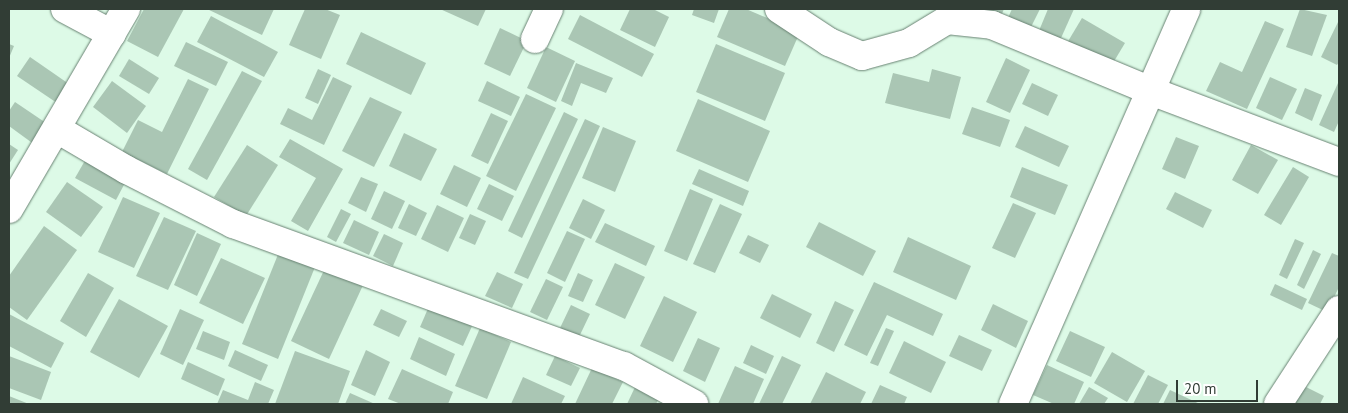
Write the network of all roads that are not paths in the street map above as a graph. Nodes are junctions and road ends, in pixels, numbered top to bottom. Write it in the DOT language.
graph roads {
  1 [pos="66,9"];
  2 [pos="126,9"];
  3 [pos="549,9"];
  4 [pos="779,9"];
  5 [pos="1186,9"];
  6 [pos="112,34"];
  7 [pos="535,39"];
  8 [pos="1151,91"];
  9 [pos="57,128"];
  10 [pos="1339,162"];
  11 [pos="9,209"];
  12 [pos="1339,310"];
  13 [pos="694,404"];
  14 [pos="1013,404"];
  15 [pos="1278,404"];
  1 -- 6 [label="street"];
  2 -- 6 [label="street"];
  3 -- 7 [label="street"];
  4 -- 8 [label="street"];
  5 -- 8 [label="street"];
  6 -- 9 [label="street"];
  8 -- 10 [label="street"];
  8 -- 14 [label="street"];
  9 -- 11 [label="street"];
  9 -- 13 [label="street"];
  12 -- 15 [label="street"];
}
